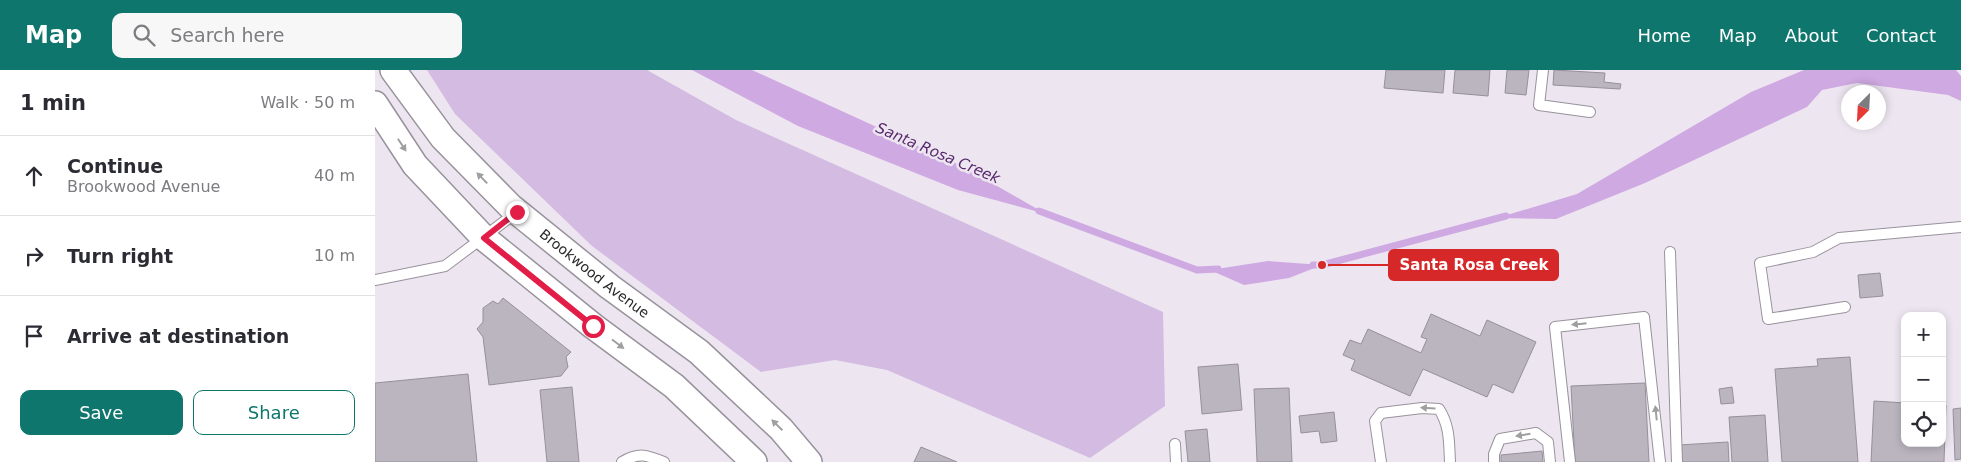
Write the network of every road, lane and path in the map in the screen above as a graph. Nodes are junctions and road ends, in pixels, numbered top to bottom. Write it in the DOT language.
graph roads {
  1 [pos="1543,70"];
  2 [pos="393,71"];
  3 [pos="375,104"];
  4 [pos="1590,112"];
  5 [pos="517,212"];
  6 [pos="1961,227"];
  7 [pos="484,238"];
  8 [pos="1670,252"];
  9 [pos="375,280"];
  10 [pos="1845,307"];
  11 [pos="1175,444"];
  12 [pos="622,462"];
  13 [pos="664,462"];
  14 [pos="754,462"];
  15 [pos="809,462"];
  16 [pos="1176,462"];
  17 [pos="1381,462"];
  18 [pos="1450,462"];
  19 [pos="1494,462"];
  20 [pos="1550,462"];
  21 [pos="1570,462"];
  22 [pos="1661,462"];
  23 [pos="1677,462"];
  1 -- 4 [label="lane"];
  5 -- 2 [label="street, Brookwood Avenue, one-way"];
  3 -- 7 [label="street, one-way"];
  5 -- 7 [label="lane"];
  15 -- 5 [label="street, Brookwood Avenue, one-way"];
  6 -- 10 [label="lane"];
  7 -- 9 [label="lane"];
  7 -- 14 [label="street, one-way"];
  8 -- 23 [label="lane"];
  11 -- 16 [label="lane"];
  12 -- 13 [label="lane"];
  18 -- 17 [label="lane, one-way"];
  20 -- 19 [label="lane, one-way"];
  22 -- 21 [label="lane, one-way"];
}
